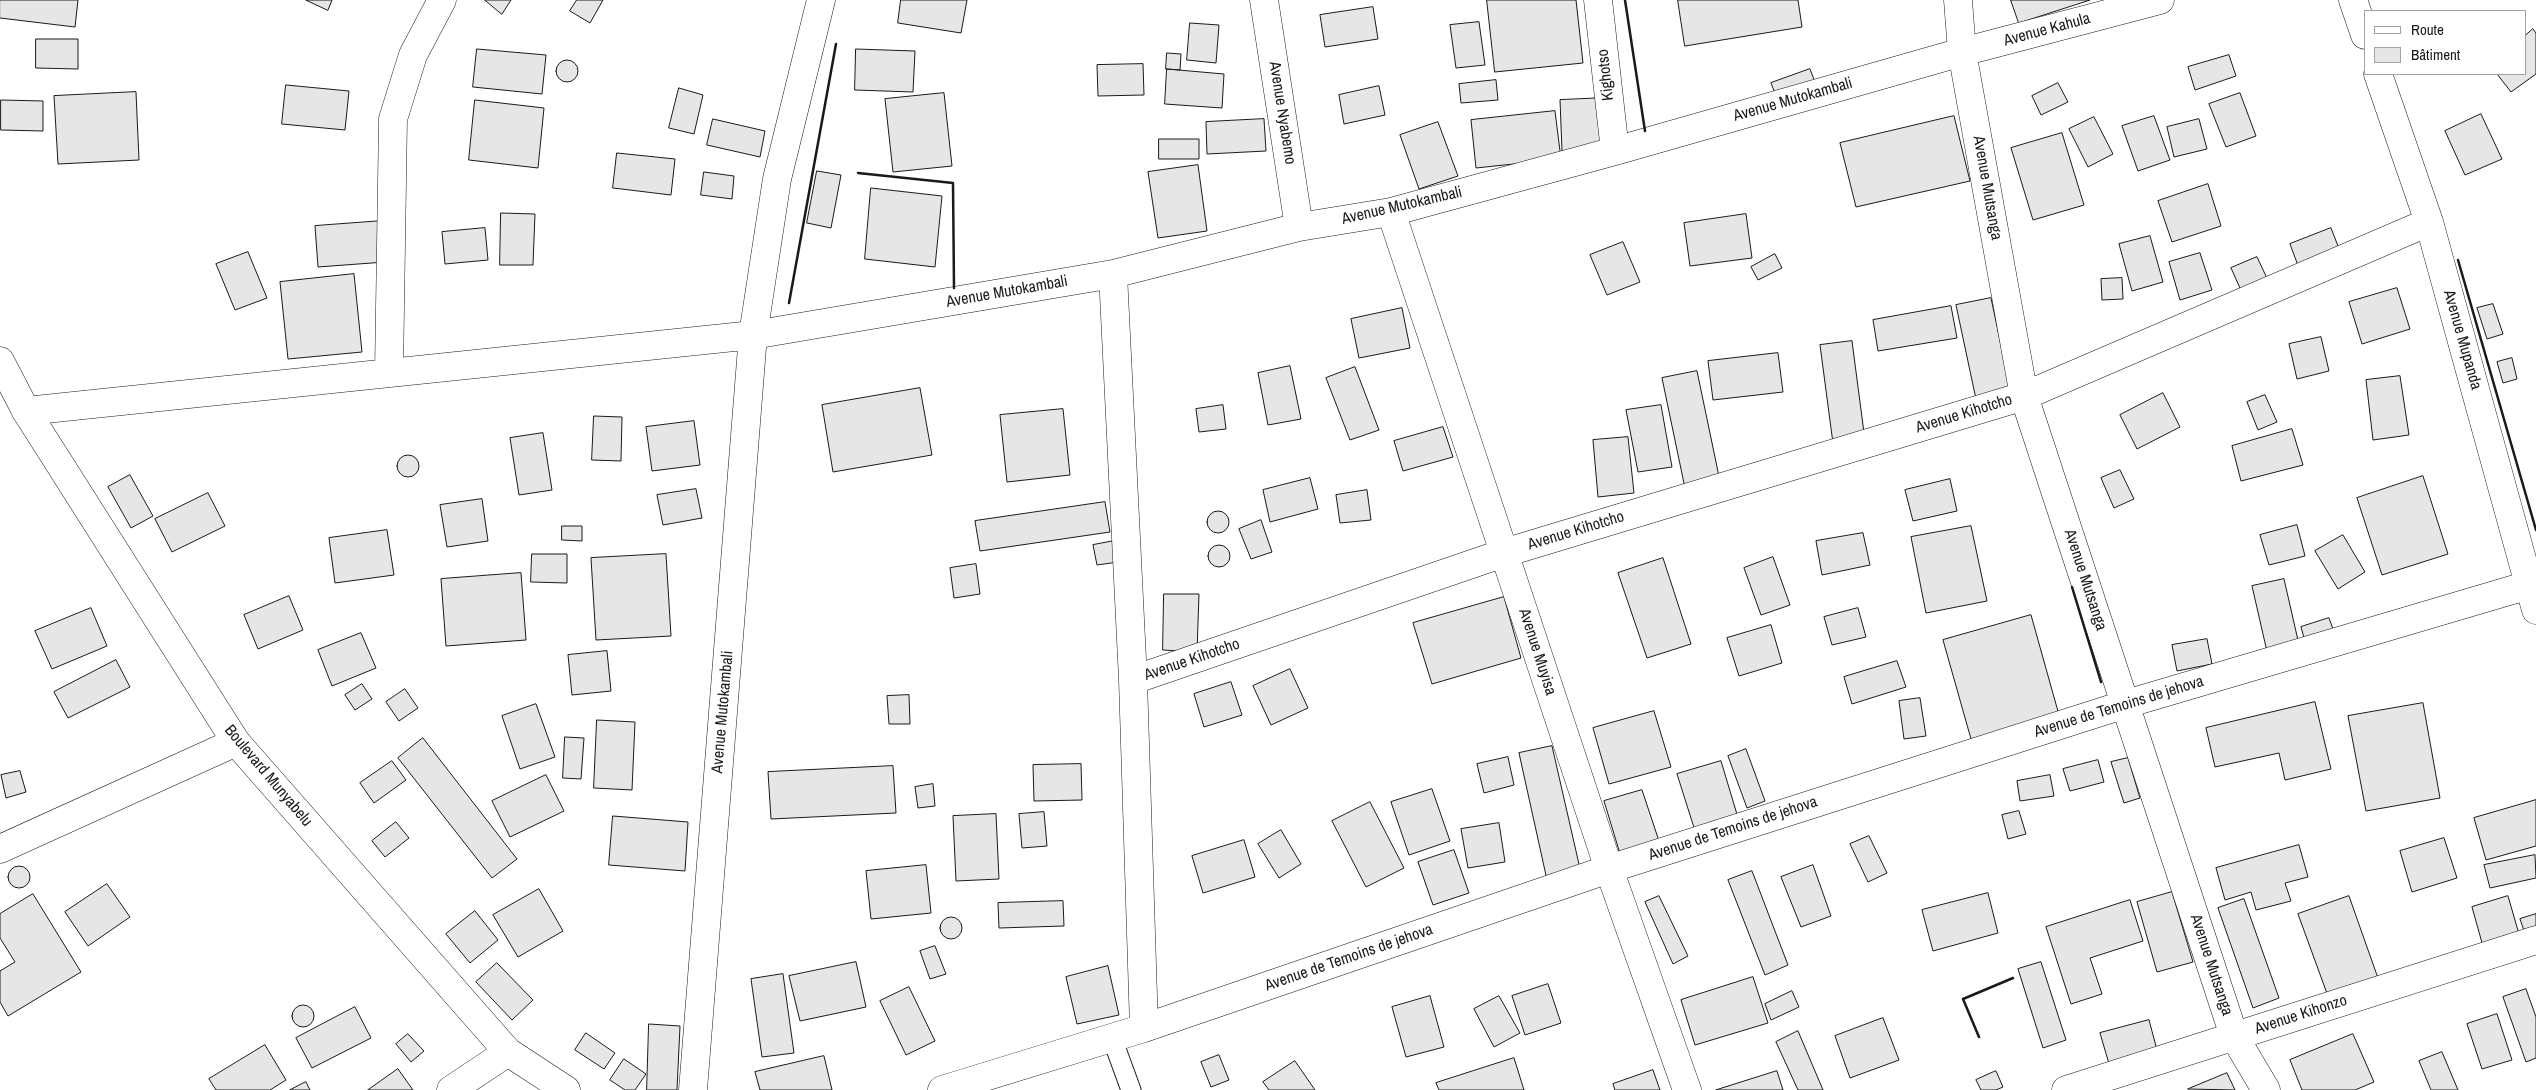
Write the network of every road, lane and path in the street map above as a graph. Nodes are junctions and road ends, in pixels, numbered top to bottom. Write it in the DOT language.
graph roads {
  1 [pos="442,0"];
  2 [pos="821,0"];
  3 [pos="1264,0"];
  4 [pos="1598,0"];
  5 [pos="1958,0"];
  6 [pos="2160,0"];
  7 [pos="2353,0"];
  8 [pos="2364,32"];
  9 [pos="1962,52"];
  10 [pos="2378,75"];
  11 [pos="1615,151"];
  12 [pos="1391,212"];
  13 [pos="2429,222"];
  14 [pos="1300,227"];
  15 [pos="1113,274"];
  16 [pos="752,335"];
  17 [pos="0,361"];
  18 [pos="389,371"];
  19 [pos="2024,396"];
  20 [pos="26,411"];
  21 [pos="1504,553"];
  22 [pos="2533,597"];
  23 [pos="1133,680"];
  24 [pos="2126,704"];
  25 [pos="236,742"];
  26 [pos="0,849"];
  27 [pos="1609,869"];
  28 [pos="2536,940"];
  29 [pos="1144,1028"];
  30 [pos="2234,1036"];
  31 [pos="1112,1038"];
  32 [pos="508,1052"];
  33 [pos="451,1090"];
  34 [pos="566,1090"];
  35 [pos="693,1090"];
  36 [pos="942,1090"];
  37 [pos="1131,1090"];
  38 [pos="1688,1090"];
  39 [pos="2066,1090"];
  40 [pos="2266,1090"];
  1 -- 18 [label="street"];
  2 -- 16 [label="street, Avenue Mutokambali"];
  3 -- 14 [label="street, Avenue Nyabemo"];
  4 -- 11 [label="street, Kighotso"];
  5 -- 9 [label="street"];
  6 -- 9 [label="street, Avenue Kahula"];
  7 -- 8 [label="street"];
  9 -- 11 [label="street, Avenue Mutokambali"];
  9 -- 19 [label="street, Avenue Mutsanga"];
  10 -- 13 [label="street, Avenue Mupanda"];
  11 -- 12 [label="street, Avenue Mutokambali"];
  12 -- 14 [label="street, Avenue Mutokambali"];
  12 -- 21 [label="street, Avenue Muyisa"];
  13 -- 19 [label="street, Avenue Kihotcho"];
  13 -- 22 [label="street, Avenue Mupanda"];
  14 -- 15 [label="street, Avenue Mutokambali"];
  15 -- 16 [label="street, Avenue Mutokambali"];
  15 -- 23 [label="street"];
  16 -- 18 [label="street"];
  16 -- 35 [label="street, Avenue Mutokambali"];
  17 -- 20 [label="street, Boulevard Munyabelu"];
  18 -- 20 [label="street"];
  19 -- 21 [label="street, Avenue Kihotcho"];
  19 -- 24 [label="street, Avenue Mutsanga"];
  20 -- 25 [label="street, Boulevard Munyabelu"];
  21 -- 23 [label="street, Avenue Kihotcho"];
  21 -- 27 [label="street, Avenue Muyisa"];
  22 -- 24 [label="street, Avenue de Temoins de jehova"];
  23 -- 29 [label="street"];
  24 -- 27 [label="street, Avenue de Temoins de jehova"];
  24 -- 30 [label="street, Avenue Mutsanga"];
  25 -- 26 [label="street"];
  25 -- 32 [label="street, Boulevard Munyabelu"];
  27 -- 29 [label="street, Avenue de Temoins de jehova"];
  27 -- 38 [label="street, Avenue Muyisa"];
  28 -- 30 [label="street, Avenue Kihonzo"];
  29 -- 31 [label="street, Avenue de Temoins de jehova"];
  30 -- 39 [label="street, Avenue Kihonzo"];
  30 -- 40 [label="street, Avenue Mutsanga"];
  31 -- 36 [label="street, Avenue de Temoins de jehova"];
  31 -- 37 [label="lane"];
  32 -- 33 [label="street"];
  32 -- 34 [label="street, Boulevard Munyabelu"];
}
